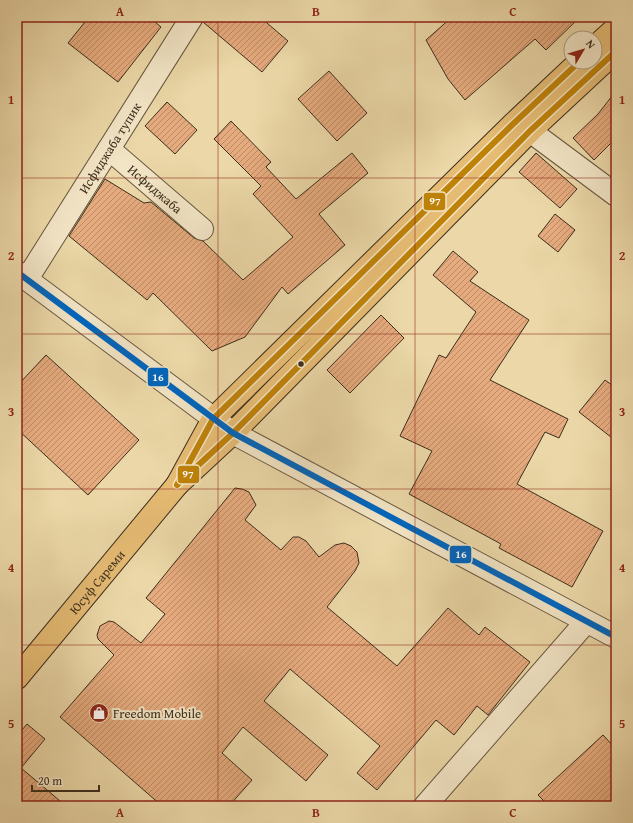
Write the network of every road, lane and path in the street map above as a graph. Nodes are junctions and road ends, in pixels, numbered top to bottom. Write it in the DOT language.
graph roads {
  1 [pos="192,17"];
  2 [pos="616,28"];
  3 [pos="603,40"];
  4 [pos="616,51"];
  5 [pos="570,70"];
  6 [pos="530,131"];
  7 [pos="109,149"];
  8 [pos="616,195"];
  9 [pos="202,229"];
  10 [pos="22,275"];
  11 [pos="213,419"];
  12 [pos="233,433"];
  13 [pos="177,485"];
  14 [pos="586,622"];
  15 [pos="616,638"];
  16 [pos="17,678"];
  17 [pos="426,806"];
  1 -- 7 [label="street, Исфиджаба тупик"];
  2 -- 3 [label="main road"];
  4 -- 6 [label="main road, Юсуф Сареми"];
  5 -- 11 [label="main road, Юсуф Сареми"];
  6 -- 8 [label="street"];
  6 -- 12 [label="main road, Юсуф Сареми"];
  7 -- 9 [label="street, Исфиджаба"];
  7 -- 10 [label="street, Исфиджаба тупик"];
  10 -- 11 [label="street"];
  11 -- 12 [label="street"];
  11 -- 13 [label="main road, Юсуф Сареми"];
  12 -- 13 [label="main road, Юсуф Сареми"];
  12 -- 14 [label="street"];
  13 -- 16 [label="main road, Юсуф Сареми"];
  14 -- 15 [label="street"];
  14 -- 17 [label="street"];
}
